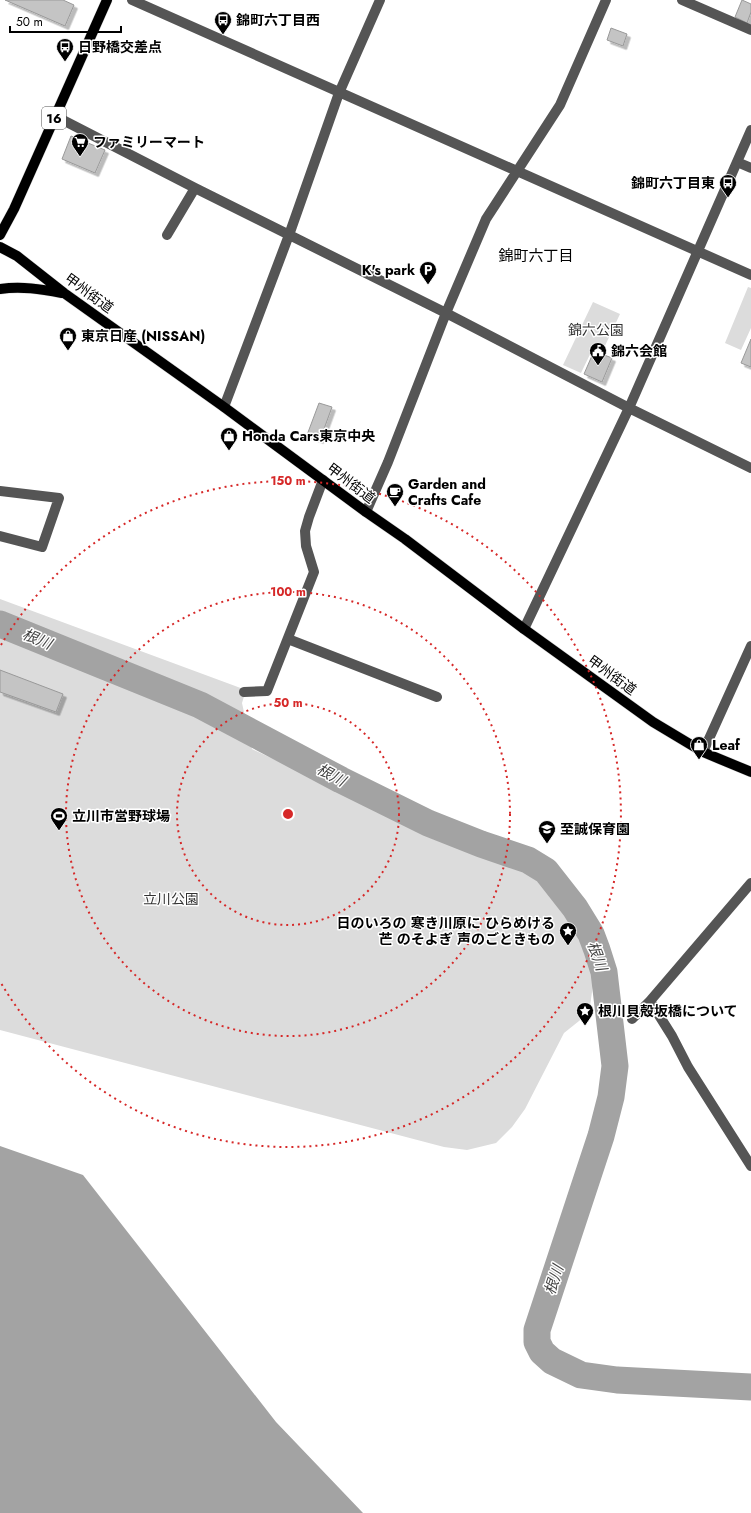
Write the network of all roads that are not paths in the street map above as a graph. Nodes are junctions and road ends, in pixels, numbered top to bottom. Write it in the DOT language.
graph roads {
  1 [pos="107,0"];
  2 [pos="132,0"];
  3 [pos="380,0"];
  4 [pos="606,0"];
  5 [pos="682,0"];
  6 [pos="751,30"];
  7 [pos="339,93"];
  8 [pos="55,116"];
  9 [pos="751,130"];
  10 [pos="737,162"];
  11 [pos="751,168"];
  12 [pos="518,170"];
  13 [pos="195,188"];
  14 [pos="0,235"];
  15 [pos="289,235"];
  16 [pos="167,236"];
  17 [pos="0,247"];
  18 [pos="698,251"];
  19 [pos="751,275"];
  20 [pos="0,289"];
  21 [pos="64,293"];
  22 [pos="446,313"];
  23 [pos="224,407"];
  24 [pos="629,408"];
  25 [pos="751,468"];
  26 [pos="323,480"];
  27 [pos="0,492"];
  28 [pos="366,512"];
  29 [pos="0,536"];
  30 [pos="524,630"];
  31 [pos="288,639"];
  32 [pos="751,646"];
  33 [pos="244,692"];
  34 [pos="437,697"];
  35 [pos="703,752"];
  36 [pos="751,772"];
  37 [pos="751,883"];
  38 [pos="650,1001"];
  39 [pos="632,1019"];
  40 [pos="751,1166"];
  1 -- 8 [label="main road, 16"];
  2 -- 7 [label="street"];
  3 -- 7 [label="street"];
  4 -- 12 [label="street"];
  5 -- 6 [label="street"];
  7 -- 12 [label="street"];
  7 -- 15 [label="street"];
  8 -- 13 [label="street"];
  8 -- 14 [label="main road, 16"];
  9 -- 10 [label="street"];
  10 -- 11 [label="street"];
  10 -- 18 [label="street"];
  12 -- 18 [label="street"];
  12 -- 22 [label="street"];
  13 -- 15 [label="street"];
  13 -- 16 [label="street"];
  15 -- 22 [label="street"];
  15 -- 23 [label="street"];
  17 -- 21 [label="main road, 甲州街道"];
  18 -- 19 [label="street"];
  18 -- 24 [label="street"];
  20 -- 21 [label="main road"];
  21 -- 23 [label="main road, 甲州街道"];
  22 -- 24 [label="street"];
  22 -- 28 [label="street"];
  23 -- 26 [label="main road, 甲州街道"];
  24 -- 25 [label="street"];
  24 -- 30 [label="street"];
  26 -- 28 [label="main road, 甲州街道"];
  26 -- 31 [label="street"];
  27 -- 29 [label="street"];
  28 -- 30 [label="main road, 甲州街道"];
  30 -- 35 [label="main road, 甲州街道"];
  31 -- 33 [label="street"];
  31 -- 34 [label="street"];
  32 -- 35 [label="street"];
  35 -- 36 [label="main road, 甲州街道"];
  37 -- 38 [label="street"];
  38 -- 39 [label="street"];
  38 -- 40 [label="street"];
}
